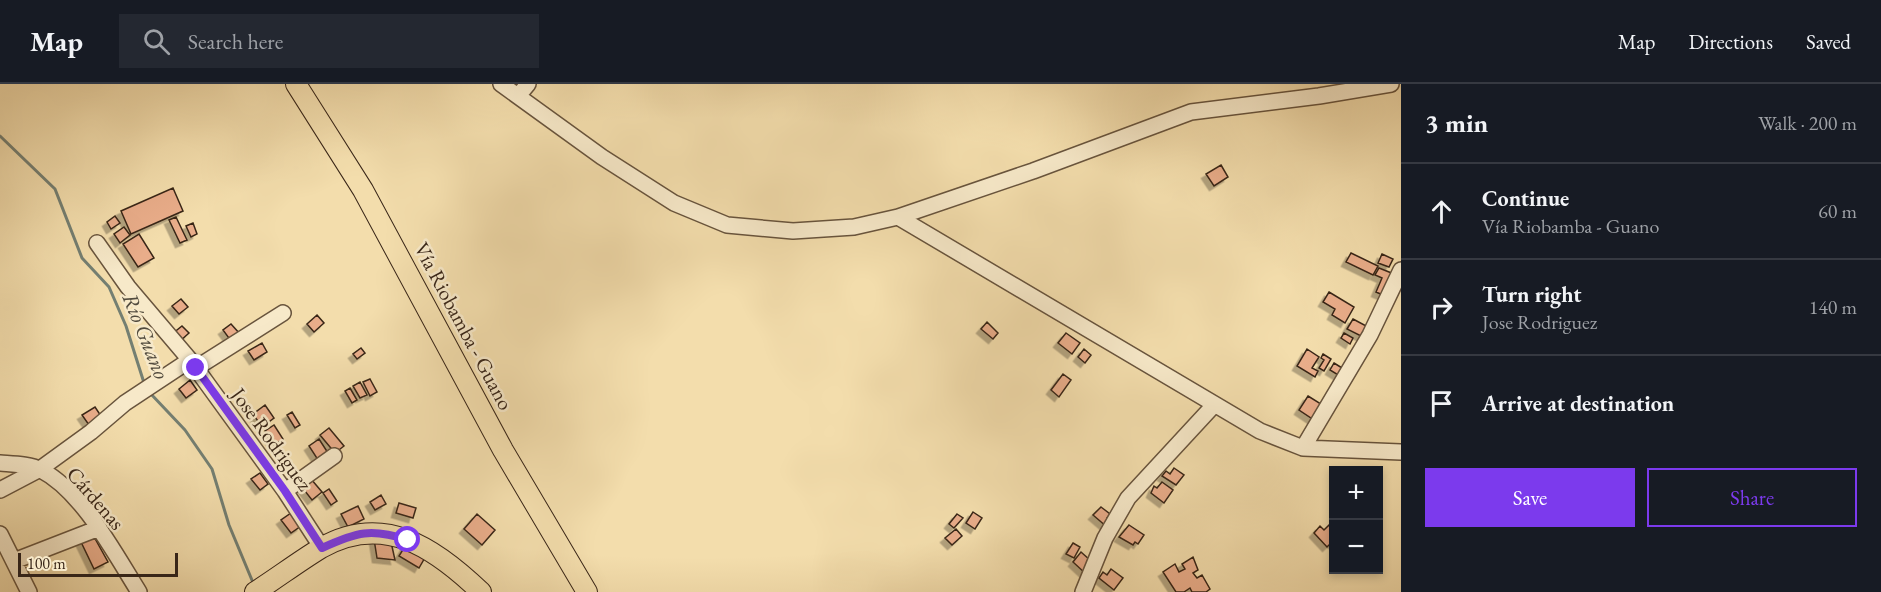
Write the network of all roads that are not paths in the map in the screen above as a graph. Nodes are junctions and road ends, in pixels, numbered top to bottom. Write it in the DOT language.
graph roads {
  1 [pos="296,84"];
  2 [pos="501,84"];
  3 [pos="1394,84"];
  4 [pos="1401,88"];
  5 [pos="523,90"];
  6 [pos="898,217"];
  7 [pos="97,243"];
  8 [pos="1401,270"];
  9 [pos="283,313"];
  10 [pos="193,364"];
  11 [pos="1214,405"];
  12 [pos="1303,448"];
  13 [pos="1401,452"];
  14 [pos="334,456"];
  15 [pos="0,463"];
  16 [pos="40,469"];
  17 [pos="0,490"];
  18 [pos="285,491"];
  19 [pos="99,528"];
  20 [pos="0,534"];
  21 [pos="322,548"];
  22 [pos="14,561"];
  23 [pos="262,588"];
  24 [pos="1085,591"];
  25 [pos="29,592"];
  26 [pos="139,592"];
  27 [pos="481,592"];
  28 [pos="587,592"];
  1 -- 28 [label="main road, Vía Riobamba - Guano"];
  2 -- 5 [label="street"];
  3 -- 4 [label="street"];
  3 -- 6 [label="street"];
  5 -- 6 [label="street"];
  6 -- 11 [label="street"];
  7 -- 10 [label="street, Jose Rodriguez"];
  8 -- 12 [label="street"];
  9 -- 10 [label="street"];
  10 -- 16 [label="street"];
  10 -- 18 [label="street, Jose Rodriguez"];
  11 -- 12 [label="street"];
  11 -- 24 [label="street"];
  12 -- 13 [label="street"];
  14 -- 18 [label="street"];
  15 -- 16 [label="street, Cárdenas"];
  16 -- 17 [label="street"];
  16 -- 19 [label="street, Cárdenas"];
  18 -- 21 [label="street, Jose Rodriguez"];
  19 -- 22 [label="street"];
  19 -- 26 [label="street, Cárdenas"];
  20 -- 22 [label="street"];
  21 -- 23 [label="main road"];
  21 -- 27 [label="main road"];
  22 -- 25 [label="street"];
}
